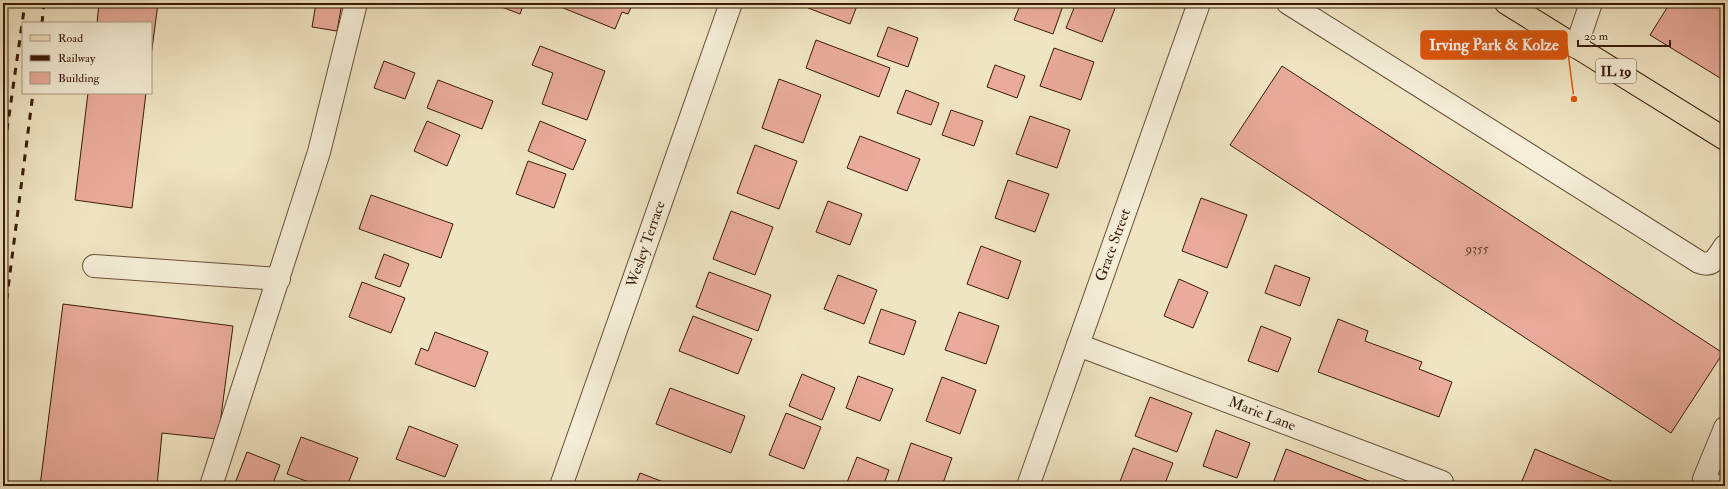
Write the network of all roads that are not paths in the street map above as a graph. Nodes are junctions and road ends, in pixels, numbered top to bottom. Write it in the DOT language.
graph roads {
  1 [pos="356,3"];
  2 [pos="731,3"];
  3 [pos="1199,3"];
  4 [pos="1288,3"];
  5 [pos="1506,3"];
  6 [pos="1591,3"];
  7 [pos="1576,46"];
  8 [pos="1725,139"];
  9 [pos="1725,246"];
  10 [pos="94,266"];
  11 [pos="279,279"];
  12 [pos="1078,345"];
  13 [pos="1725,428"];
  14 [pos="211,486"];
  15 [pos="561,486"];
  16 [pos="1028,486"];
  17 [pos="1441,486"];
  18 [pos="1716,486"];
  1 -- 11 [label="street"];
  2 -- 15 [label="street, Wesley Terrace"];
  3 -- 12 [label="street, Grace Street"];
  4 -- 9 [label="street"];
  5 -- 7 [label="main road, IL 19"];
  6 -- 7 [label="street"];
  7 -- 8 [label="main road, IL 19"];
  10 -- 11 [label="street"];
  11 -- 14 [label="street"];
  12 -- 16 [label="street, Grace Street"];
  12 -- 17 [label="street, Marie Lane"];
  13 -- 18 [label="street"];
}
